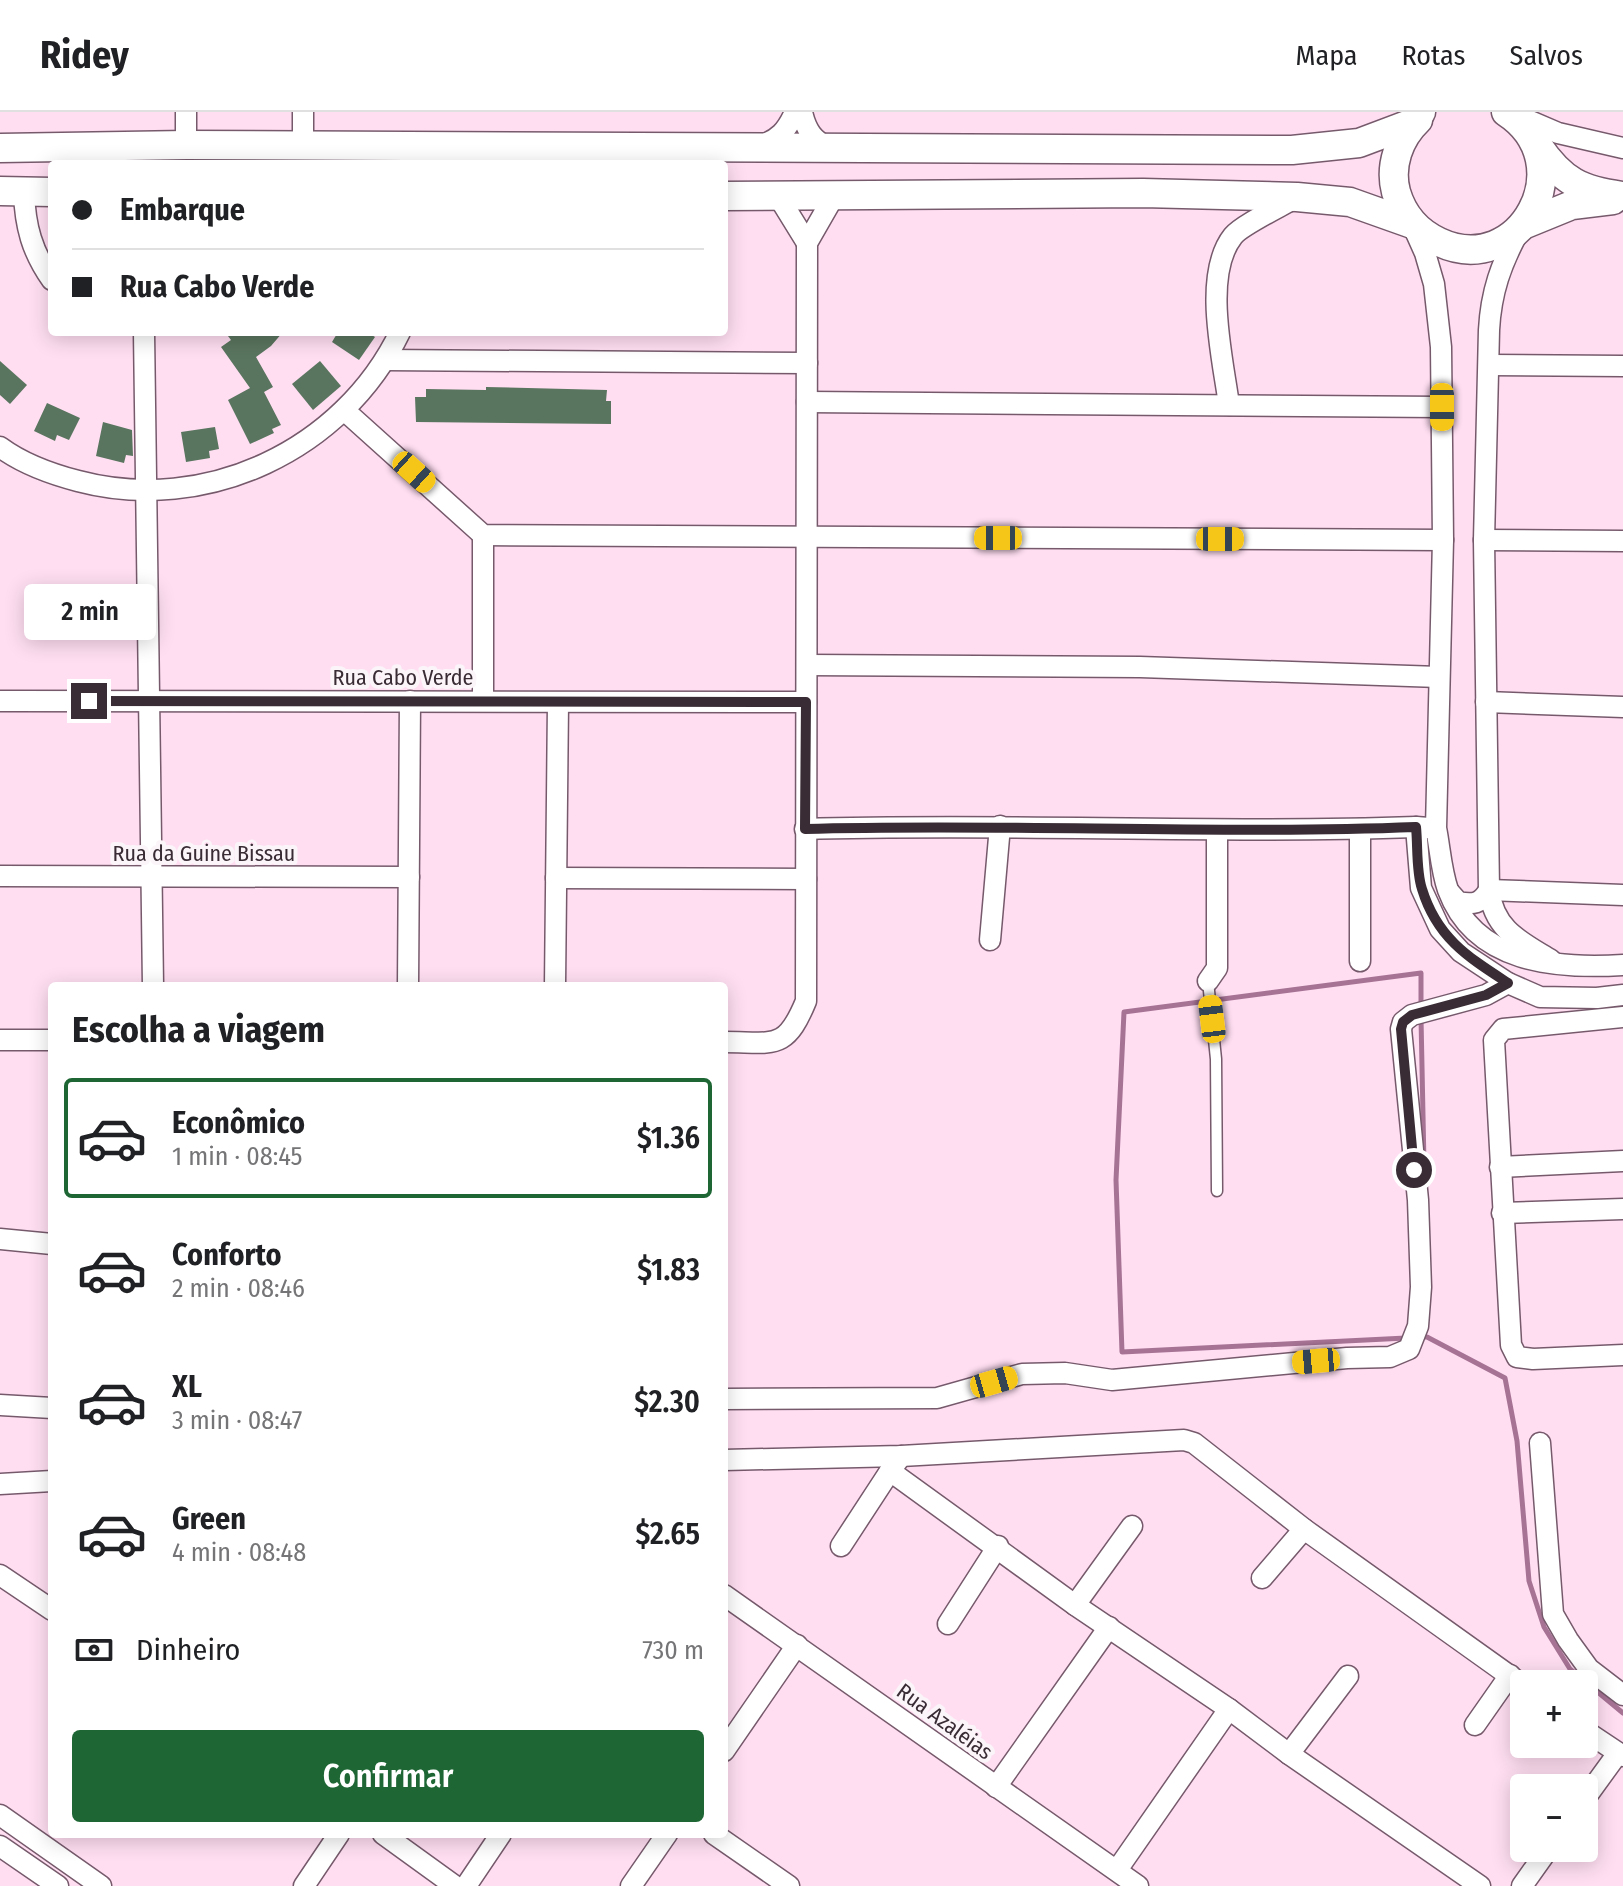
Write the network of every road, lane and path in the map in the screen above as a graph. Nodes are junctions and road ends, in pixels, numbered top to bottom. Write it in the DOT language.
graph roads {
  1 [pos="186,112"];
  2 [pos="303,112"];
  3 [pos="795,112"];
  4 [pos="802,112"];
  5 [pos="1508,112"];
  6 [pos="1421,115"];
  7 [pos="1533,138"];
  8 [pos="186,145"];
  9 [pos="303,146"];
  10 [pos="0,148"];
  11 [pos="1623,148"];
  12 [pos="750,149"];
  13 [pos="834,149"];
  14 [pos="25,192"];
  15 [pos="728,196"];
  16 [pos="778,196"];
  17 [pos="834,196"];
  18 [pos="1297,197"];
  19 [pos="1623,198"];
  20 [pos="1412,224"];
  21 [pos="1523,225"];
  22 [pos="807,243"];
  23 [pos="48,273"];
  24 [pos="144,336"];
  25 [pos="398,336"];
  26 [pos="386,360"];
  27 [pos="807,363"];
  28 [pos="1490,365"];
  29 [pos="1623,366"];
  30 [pos="807,402"];
  31 [pos="1229,405"];
  32 [pos="1442,407"];
  33 [pos="344,410"];
  34 [pos="0,447"];
  35 [pos="146,491"];
  36 [pos="483,535"];
  37 [pos="807,537"];
  38 [pos="1443,540"];
  39 [pos="1484,540"];
  40 [pos="1623,541"];
  41 [pos="807,665"];
  42 [pos="1439,677"];
  43 [pos="149,700"];
  44 [pos="0,701"];
  45 [pos="410,701"];
  46 [pos="483,701"];
  47 [pos="806,702"];
  48 [pos="1486,702"];
  49 [pos="558,703"];
  50 [pos="1623,707"];
  51 [pos="1000,826"];
  52 [pos="1426,828"];
  53 [pos="805,829"];
  54 [pos="1360,829"];
  55 [pos="1217,830"];
  56 [pos="0,876"];
  57 [pos="152,877"];
  58 [pos="409,877"];
  59 [pos="556,878"];
  60 [pos="806,879"];
  61 [pos="1489,890"];
  62 [pos="1449,892"];
  63 [pos="1623,895"];
  64 [pos="990,940"];
  65 [pos="1360,961"];
  66 [pos="1558,964"];
  67 [pos="1623,965"];
  68 [pos="153,982"];
  69 [pos="408,982"];
  70 [pos="555,982"];
  71 [pos="1508,983"];
  72 [pos="1209,986"];
  73 [pos="1623,995"];
  74 [pos="1623,1017"];
  75 [pos="0,1040"];
  76 [pos="48,1040"];
  77 [pos="728,1042"];
  78 [pos="1623,1161"];
  79 [pos="1500,1167"];
  80 [pos="1217,1191"];
  81 [pos="1623,1209"];
  82 [pos="1502,1213"];
  83 [pos="0,1239"];
  84 [pos="48,1244"];
  85 [pos="1623,1355"];
  86 [pos="728,1399"];
  87 [pos="0,1405"];
  88 [pos="48,1408"];
  89 [pos="1540,1443"];
  90 [pos="728,1460"];
  91 [pos="896,1463"];
  92 [pos="48,1481"];
  93 [pos="0,1484"];
  94 [pos="1132,1526"];
  95 [pos="1304,1529"];
  96 [pos="841,1546"];
  97 [pos="998,1546"];
  98 [pos="0,1575"];
  99 [pos="1262,1578"];
  100 [pos="728,1598"];
  101 [pos="1075,1605"];
  102 [pos="48,1607"];
  103 [pos="948,1624"];
  104 [pos="1109,1627"];
  105 [pos="797,1645"];
  106 [pos="1348,1676"];
  107 [pos="1510,1676"];
  108 [pos="1510,1688"];
  109 [pos="1623,1695"];
  110 [pos="1229,1709"];
  111 [pos="1475,1725"];
  112 [pos="1598,1739"];
  113 [pos="728,1745"];
  114 [pos="1289,1754"];
  115 [pos="1621,1754"];
  116 [pos="1598,1783"];
  117 [pos="996,1787"];
  118 [pos="0,1815"];
  119 [pos="336,1838"];
  120 [pos="389,1838"];
  121 [pos="498,1838"];
  122 [pos="664,1838"];
  123 [pos="720,1838"];
  124 [pos="0,1846"];
  125 [pos="1539,1862"];
  126 [pos="1117,1870"];
  127 [pos="58,1886"];
  128 [pos="101,1886"];
  129 [pos="304,1886"];
  130 [pos="455,1886"];
  131 [pos="466,1886"];
  132 [pos="631,1886"];
  133 [pos="789,1886"];
  134 [pos="1138,1886"];
  135 [pos="1480,1886"];
  136 [pos="1522,1886"];
  1 -- 8 [label="street"];
  2 -- 9 [label="street"];
  3 -- 12 [label="street"];
  4 -- 13 [label="street"];
  5 -- 7 [label="street"];
  5 -- 11 [label="street"];
  6 -- 13 [label="street"];
  6 -- 20 [label="street"];
  7 -- 19 [label="street"];
  7 -- 21 [label="street"];
  8 -- 9 [label="street"];
  8 -- 10 [label="street"];
  9 -- 12 [label="street"];
  12 -- 13 [label="street"];
  14 -- 23 [label="street"];
  15 -- 16 [label="street"];
  16 -- 17 [label="street"];
  16 -- 22 [label="street"];
  17 -- 18 [label="street"];
  17 -- 22 [label="street"];
  18 -- 20 [label="street"];
  18 -- 31 [label="street"];
  19 -- 21 [label="street"];
  20 -- 21 [label="street"];
  20 -- 32 [label="street"];
  21 -- 28 [label="street"];
  22 -- 27 [label="street"];
  24 -- 35 [label="street"];
  25 -- 26 [label="street"];
  26 -- 27 [label="street"];
  26 -- 33 [label="street"];
  27 -- 30 [label="street"];
  28 -- 29 [label="street"];
  28 -- 39 [label="street"];
  30 -- 31 [label="street"];
  30 -- 37 [label="street"];
  31 -- 32 [label="street"];
  32 -- 38 [label="street"];
  33 -- 35 [label="street"];
  33 -- 36 [label="street"];
  34 -- 35 [label="street"];
  35 -- 43 [label="street"];
  36 -- 37 [label="street"];
  36 -- 46 [label="street"];
  37 -- 38 [label="street"];
  37 -- 41 [label="street"];
  38 -- 42 [label="street"];
  39 -- 40 [label="street"];
  39 -- 48 [label="street"];
  41 -- 42 [label="street"];
  41 -- 47 [label="street"];
  42 -- 52 [label="street"];
  43 -- 44 [label="street, Rua Cabo Verde"];
  43 -- 45 [label="street, Rua Cabo Verde"];
  43 -- 57 [label="street"];
  45 -- 46 [label="street, Rua Cabo Verde"];
  45 -- 58 [label="street"];
  46 -- 49 [label="street, Rua Cabo Verde"];
  47 -- 49 [label="street, Rua Cabo Verde"];
  47 -- 53 [label="street"];
  48 -- 50 [label="street"];
  48 -- 61 [label="street"];
  49 -- 59 [label="street"];
  51 -- 53 [label="street"];
  51 -- 55 [label="street"];
  51 -- 64 [label="street"];
  52 -- 54 [label="street"];
  52 -- 62 [label="street"];
  52 -- 71 [label="street"];
  53 -- 60 [label="street"];
  54 -- 55 [label="street"];
  54 -- 65 [label="street"];
  55 -- 72 [label="street"];
  56 -- 57 [label="street, Rua da Guine Bissau"];
  57 -- 58 [label="street, Rua da Guine Bissau"];
  57 -- 68 [label="street"];
  58 -- 69 [label="street"];
  59 -- 60 [label="street"];
  59 -- 70 [label="street"];
  60 -- 77 [label="street"];
  61 -- 62 [label="street"];
  61 -- 63 [label="street"];
  61 -- 66 [label="street"];
  62 -- 66 [label="street"];
  66 -- 67 [label="street"];
  71 -- 73 [label="street"];
  71 -- 86 [label="street"];
  72 -- 80 [label="lane"];
  74 -- 79 [label="street"];
  75 -- 76 [label="street"];
  78 -- 79 [label="street"];
  79 -- 82 [label="street"];
  81 -- 82 [label="street"];
  82 -- 85 [label="street"];
  83 -- 84 [label="street"];
  87 -- 88 [label="street"];
  89 -- 109 [label="street"];
  90 -- 91 [label="street"];
  91 -- 95 [label="street"];
  91 -- 96 [label="street"];
  91 -- 97 [label="street"];
  92 -- 93 [label="street"];
  94 -- 101 [label="street"];
  95 -- 99 [label="street"];
  95 -- 107 [label="street"];
  97 -- 101 [label="street"];
  97 -- 103 [label="street"];
  98 -- 102 [label="street"];
  100 -- 105 [label="street, Rua Azaléias"];
  101 -- 104 [label="street"];
  104 -- 110 [label="street"];
  104 -- 117 [label="street"];
  105 -- 113 [label="street"];
  105 -- 117 [label="street, Rua Azaléias"];
  106 -- 114 [label="street"];
  108 -- 111 [label="street"];
  110 -- 114 [label="street"];
  110 -- 126 [label="street"];
  112 -- 115 [label="street"];
  114 -- 135 [label="street"];
  115 -- 116 [label="street"];
  117 -- 126 [label="street, Rua Azaléias"];
  118 -- 128 [label="street"];
  119 -- 129 [label="street"];
  120 -- 130 [label="street"];
  121 -- 131 [label="street"];
  122 -- 132 [label="street"];
  123 -- 133 [label="street"];
  124 -- 127 [label="street"];
  125 -- 136 [label="street"];
  126 -- 134 [label="street, Rua Azaléias"];
}
